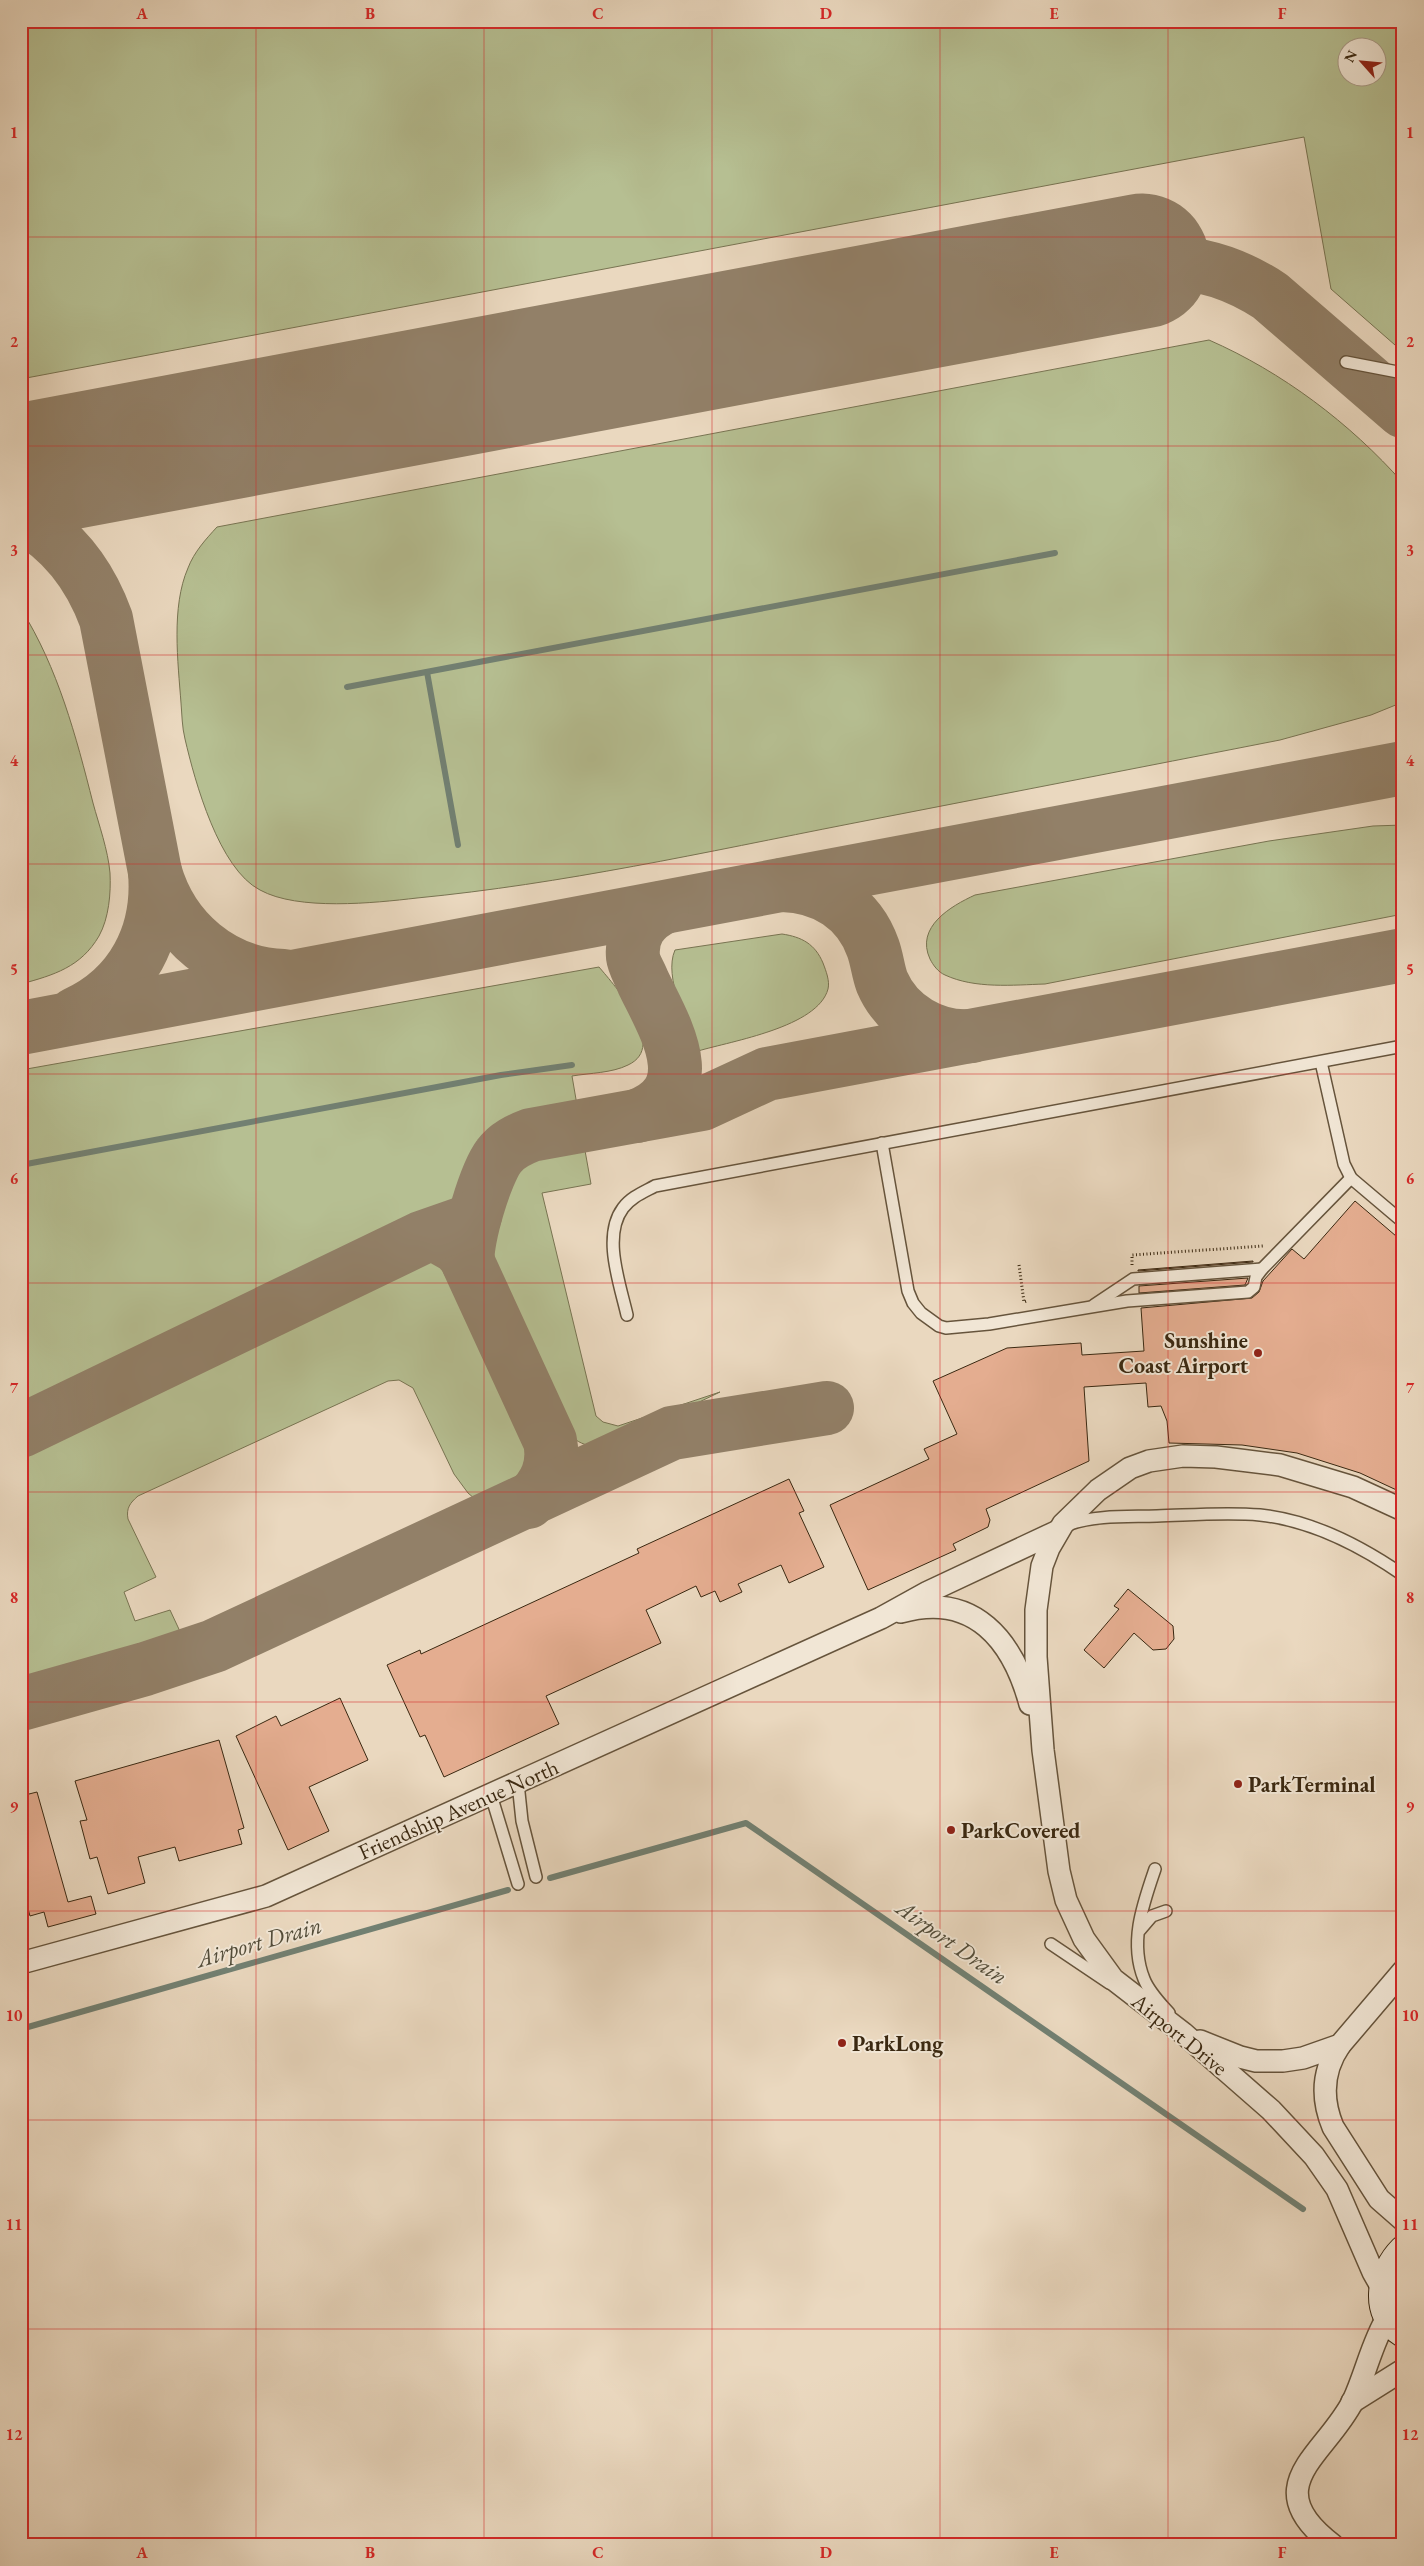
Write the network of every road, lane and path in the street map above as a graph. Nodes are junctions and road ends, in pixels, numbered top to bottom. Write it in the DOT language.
graph roads {
  1 [pos="1346,362"];
  2 [pos="1403,373"];
  3 [pos="1403,1046"];
  4 [pos="1321,1062"];
  5 [pos="882,1144"];
  6 [pos="1351,1178"];
  7 [pos="1403,1222"];
  8 [pos="1262,1269"];
  9 [pos="1091,1307"];
  10 [pos="627,1315"];
  11 [pos="1403,1510"];
  12 [pos="1058,1531"];
  13 [pos="1403,1575"];
  14 [pos="881,1618"];
  15 [pos="1043,1750"];
  16 [pos="518,1783"];
  17 [pos="491,1795"];
  18 [pos="1155,1869"];
  19 [pos="536,1877"];
  20 [pos="518,1884"];
  21 [pos="1166,1911"];
  22 [pos="1137,1937"];
  23 [pos="1051,1944"];
  24 [pos="21,1963"];
  25 [pos="1402,1971"];
  26 [pos="1144,2005"];
  27 [pos="1182,2034"];
  28 [pos="1340,2045"];
  29 [pos="1403,2220"];
  30 [pos="1403,2250"];
  31 [pos="1382,2288"];
  32 [pos="1396,2324"];
  33 [pos="1403,2370"];
  34 [pos="1352,2402"];
  35 [pos="1333,2545"];
  1 -- 2 [label="lane"];
  3 -- 4 [label="lane"];
  4 -- 5 [label="lane"];
  4 -- 6 [label="lane"];
  5 -- 9 [label="lane"];
  5 -- 10 [label="lane"];
  6 -- 7 [label="lane"];
  6 -- 8 [label="lane"];
  8 -- 9 [label="lane"];
  8 -- 9 [label="lane"];
  11 -- 12 [label="street"];
  12 -- 13 [label="lane"];
  12 -- 14 [label="street, Friendship Avenue North"];
  12 -- 15 [label="street"];
  14 -- 15 [label="street, Friendship Avenue North"];
  14 -- 16 [label="street, Friendship Avenue North"];
  15 -- 26 [label="street, Airport Drive"];
  16 -- 17 [label="street, Friendship Avenue North"];
  16 -- 19 [label="lane"];
  17 -- 20 [label="lane"];
  17 -- 24 [label="street, Friendship Avenue North"];
  18 -- 22 [label="lane"];
  21 -- 22 [label="lane"];
  22 -- 27 [label="lane"];
  23 -- 26 [label="lane"];
  25 -- 28 [label="street"];
  26 -- 27 [label="street, Airport Drive"];
  27 -- 28 [label="street"];
  27 -- 31 [label="street, Airport Drive"];
  28 -- 29 [label="street"];
  30 -- 31 [label="street"];
  31 -- 32 [label="street"];
  32 -- 34 [label="street"];
  33 -- 34 [label="street"];
  34 -- 35 [label="street"];
}
